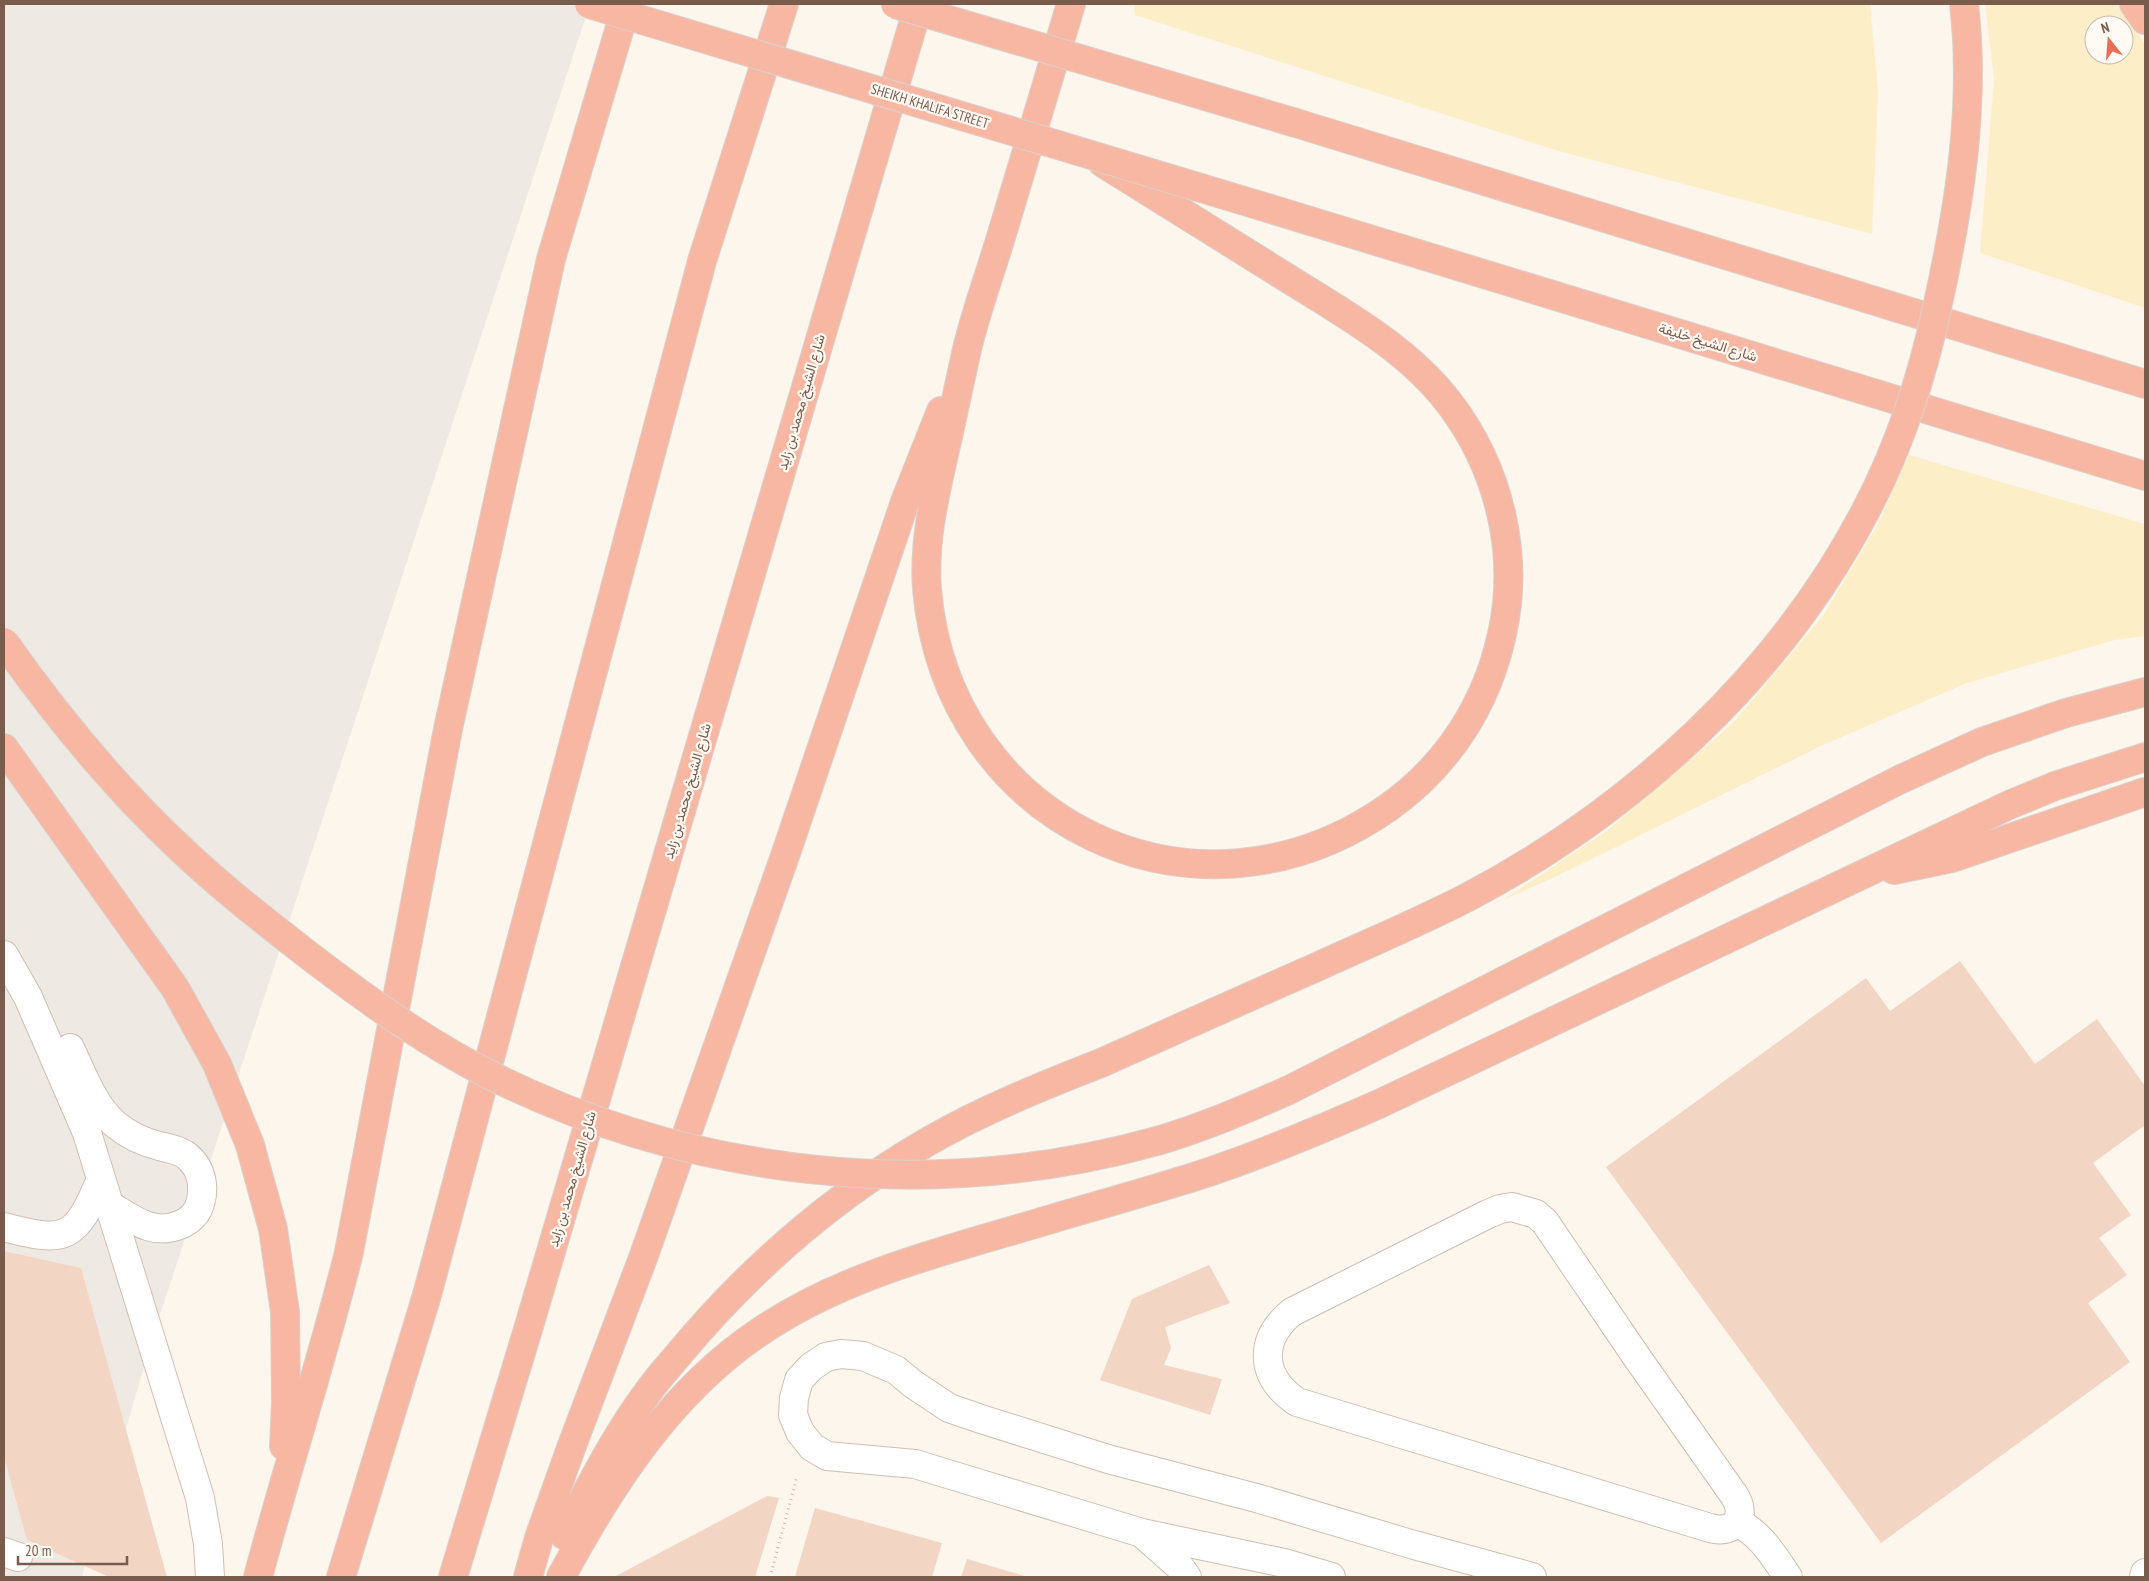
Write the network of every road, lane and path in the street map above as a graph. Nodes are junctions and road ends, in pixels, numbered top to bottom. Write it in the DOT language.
graph roads {
  1 [pos="589,4"];
  2 [pos="627,4"];
  3 [pos="784,4"];
  4 [pos="895,4"];
  5 [pos="919,4"];
  6 [pos="1071,4"];
  7 [pos="1964,4"];
  8 [pos="2134,4"];
  9 [pos="2145,20"];
  10 [pos="1089,154"];
  11 [pos="1271,208"];
  12 [pos="968,345"];
  13 [pos="2145,384"];
  14 [pos="2145,476"];
  15 [pos="4,642"];
  16 [pos="2145,692"];
  17 [pos="4,748"];
  18 [pos="2145,757"];
  19 [pos="2145,792"];
  20 [pos="1870,872"];
  21 [pos="4,954"];
  22 [pos="28,997"];
  23 [pos="105,1192"];
  24 [pos="4,1227"];
  25 [pos="812,1447"];
  26 [pos="282,1490"];
  27 [pos="1737,1522"];
  28 [pos="1142,1533"];
  29 [pos="1284,1563"];
  30 [pos="2145,1573"];
  31 [pos="210,1577"];
  32 [pos="258,1577"];
  33 [pos="341,1577"];
  34 [pos="453,1577"];
  35 [pos="528,1577"];
  36 [pos="544,1577"];
  37 [pos="561,1577"];
  38 [pos="770,1577"];
  39 [pos="1187,1577"];
  40 [pos="1257,1577"];
  41 [pos="1331,1577"];
  42 [pos="1532,1577"];
  43 [pos="1788,1577"];
  44 [pos="2144,1577"];
  1 -- 10 [label="highway, SHEIKH KHALIFA STREET, bridge"];
  2 -- 26 [label="highway"];
  3 -- 33 [label="highway"];
  4 -- 13 [label="highway, bridge"];
  5 -- 34 [label="highway, شارع الشيخ محمد بن زايد"];
  6 -- 12 [label="highway"];
  7 -- 36 [label="highway, bridge"];
  8 -- 9 [label="highway"];
  10 -- 11 [label="highway, SHEIKH KHALIFA STREET, bridge"];
  10 -- 12 [label="highway, bridge"];
  11 -- 14 [label="highway, شارع الشيخ خليفة"];
  12 -- 35 [label="highway"];
  15 -- 16 [label="highway, bridge"];
  17 -- 26 [label="highway"];
  18 -- 20 [label="highway"];
  19 -- 20 [label="highway"];
  20 -- 37 [label="highway"];
  21 -- 22 [label="street"];
  22 -- 23 [label="street"];
  22 -- 23 [label="street"];
  23 -- 24 [label="street"];
  23 -- 31 [label="street"];
  25 -- 28 [label="street"];
  25 -- 38 [label="path"];
  25 -- 42 [label="street"];
  26 -- 32 [label="highway"];
  27 -- 27 [label="street"];
  27 -- 43 [label="street"];
  28 -- 29 [label="street"];
  28 -- 39 [label="street"];
  29 -- 40 [label="street"];
  29 -- 41 [label="street"];
  30 -- 44 [label="street"];
}
